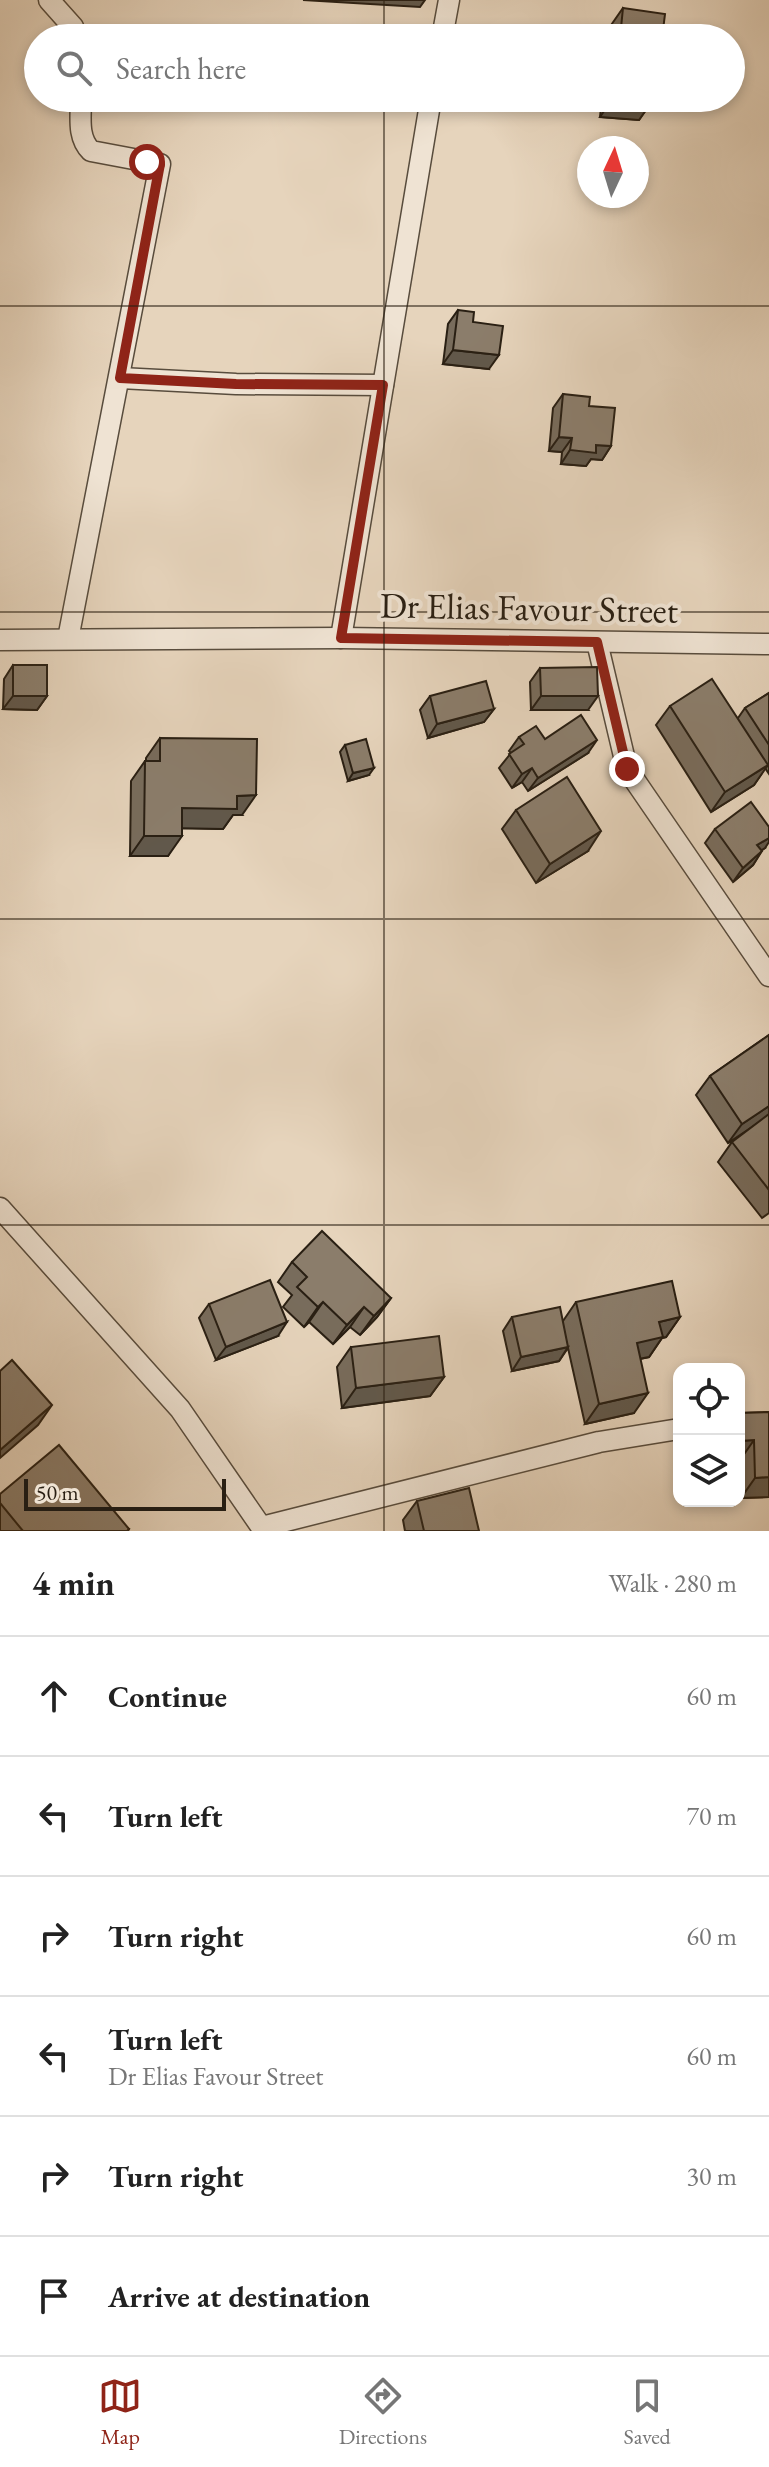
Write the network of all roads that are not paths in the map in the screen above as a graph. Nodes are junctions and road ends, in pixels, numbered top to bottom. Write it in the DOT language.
graph roads {
  1 [pos="49,0"];
  2 [pos="449,0"];
  3 [pos="70,24"];
  4 [pos="445,24"];
  5 [pos="81,112"];
  6 [pos="429,112"];
  7 [pos="120,378"];
  8 [pos="383,385"];
  9 [pos="341,638"];
  10 [pos="68,639"];
  11 [pos="0,640"];
  12 [pos="597,642"];
  13 [pos="769,644"];
  14 [pos="769,976"];
  15 [pos="0,1208"];
  16 [pos="673,1430"];
  17 [pos="263,1529"];
  1 -- 3 [label="street"];
  2 -- 4 [label="street"];
  5 -- 7 [label="street"];
  6 -- 8 [label="street"];
  7 -- 8 [label="street"];
  7 -- 10 [label="street"];
  8 -- 9 [label="street"];
  9 -- 10 [label="street, Dr Elias Favour Street"];
  9 -- 12 [label="street, Dr Elias Favour Street"];
  10 -- 11 [label="street, Dr Elias Favour Street"];
  12 -- 13 [label="street, Dr Elias Favour Street"];
  12 -- 14 [label="street"];
  15 -- 17 [label="street"];
  16 -- 17 [label="street"];
}
